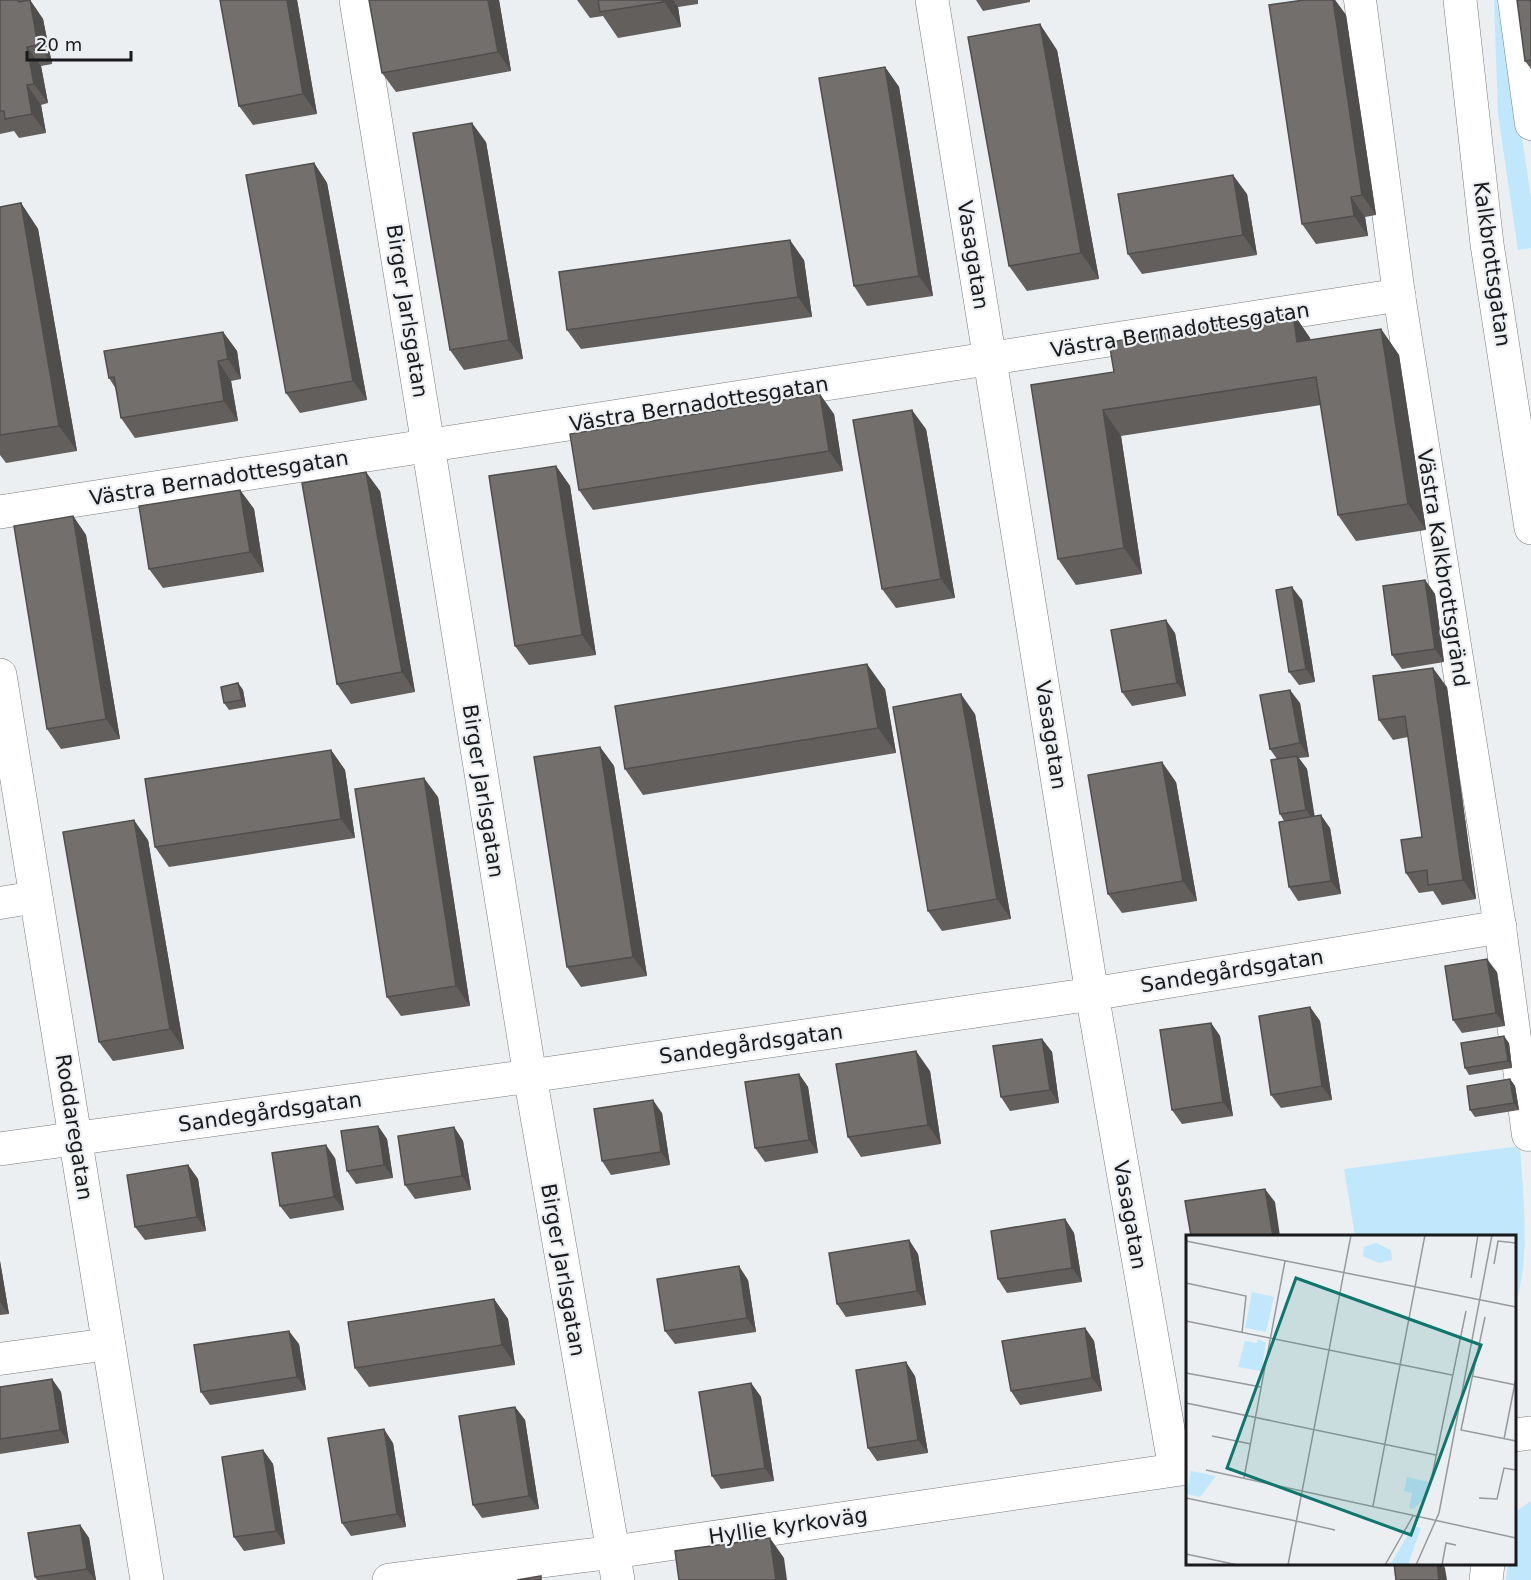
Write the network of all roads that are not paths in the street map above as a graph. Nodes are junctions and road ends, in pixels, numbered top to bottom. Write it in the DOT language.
graph roads {
  1 [pos="356,0"];
  2 [pos="932,0"];
  3 [pos="1360,0"];
  4 [pos="1460,0"];
  5 [pos="1514,0"];
  6 [pos="1531,124"];
  7 [pos="1399,295"];
  8 [pos="990,360"];
  9 [pos="429,445"];
  10 [pos="0,512"];
  11 [pos="1531,528"];
  12 [pos="0,675"];
  13 [pos="36,897"];
  14 [pos="0,903"];
  15 [pos="1500,927"];
  16 [pos="1092,994"];
  17 [pos="530,1076"];
  18 [pos="1528,1135"];
  19 [pos="75,1138"];
  20 [pos="0,1149"];
  21 [pos="109,1344"];
  22 [pos="0,1359"];
  23 [pos="1531,1433"];
  24 [pos="1516,1435"];
  25 [pos="1182,1469"];
  26 [pos="1488,1565"];
  27 [pos="616,1566"];
  28 [pos="147,1580"];
  29 [pos="389,1580"];
  30 [pos="1486,1580"];
  1 -- 9 [label="street, Birger Jarlsgatan"];
  2 -- 8 [label="street, Vasagatan"];
  3 -- 7 [label="street, Västra Kalkbrottsgränd"];
  4 -- 11 [label="street, Kalkbrottsgatan"];
  5 -- 6 [label="street"];
  7 -- 8 [label="street, Västra Bernadottesgatan"];
  7 -- 15 [label="street, Västra Kalkbrottsgränd"];
  8 -- 9 [label="street, Västra Bernadottesgatan"];
  8 -- 16 [label="street, Vasagatan"];
  9 -- 10 [label="street, Västra Bernadottesgatan"];
  9 -- 17 [label="street, Birger Jarlsgatan"];
  12 -- 13 [label="street, Roddaregatan"];
  13 -- 14 [label="street"];
  13 -- 19 [label="street, Roddaregatan"];
  15 -- 16 [label="street, Sandegårdsgatan"];
  15 -- 18 [label="street, Västra Kalkbrottsgränd"];
  16 -- 17 [label="street, Sandegårdsgatan"];
  16 -- 25 [label="street, Vasagatan"];
  17 -- 19 [label="street, Sandegårdsgatan"];
  17 -- 27 [label="street, Birger Jarlsgatan"];
  19 -- 20 [label="street, Sandegårdsgatan"];
  19 -- 21 [label="street, Roddaregatan"];
  21 -- 22 [label="street"];
  21 -- 28 [label="street, Roddaregatan"];
  23 -- 24 [label="street"];
  25 -- 27 [label="street, Hyllie kyrkoväg"];
  26 -- 30 [label="street"];
  27 -- 29 [label="street, Hyllie kyrkoväg"];
}
